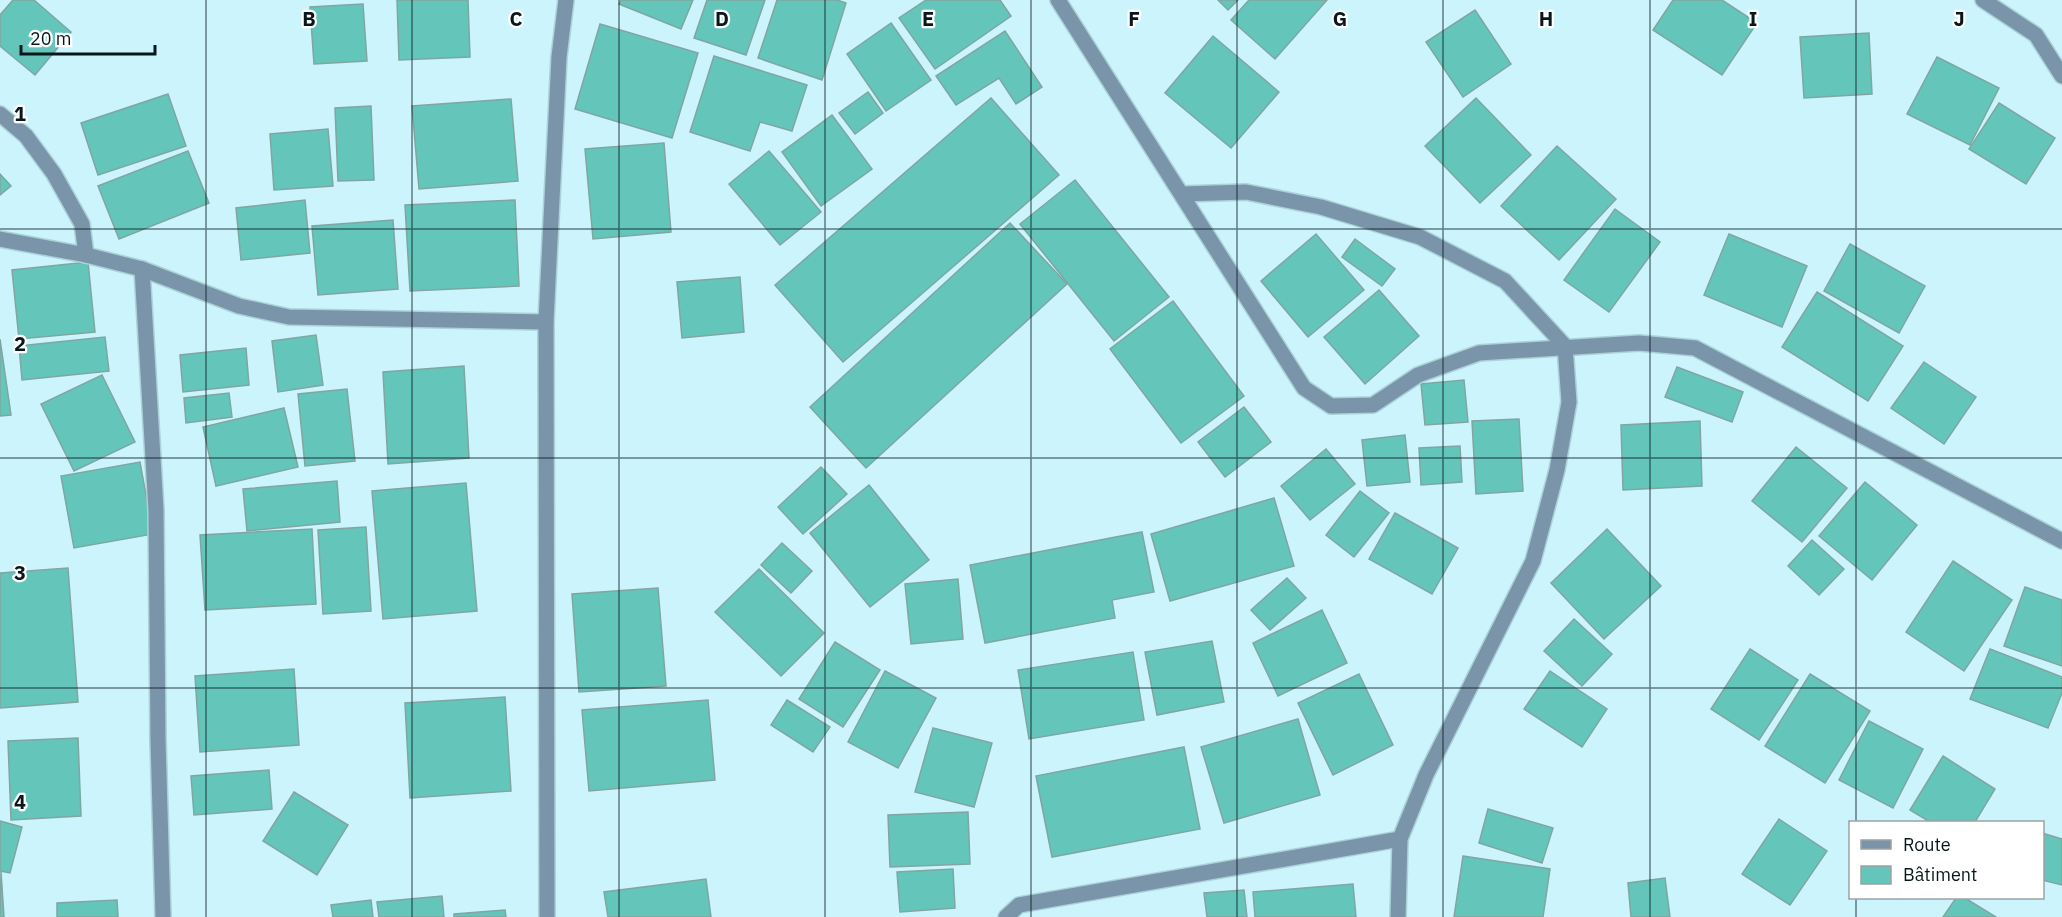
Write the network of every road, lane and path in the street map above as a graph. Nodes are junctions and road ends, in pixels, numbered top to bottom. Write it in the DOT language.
graph roads {
  1 [pos="566,0"];
  2 [pos="1058,0"];
  3 [pos="1983,0"];
  4 [pos="2062,76"];
  5 [pos="0,114"];
  6 [pos="1182,194"];
  7 [pos="0,239"];
  8 [pos="86,255"];
  9 [pos="142,269"];
  10 [pos="546,322"];
  11 [pos="1565,346"];
  12 [pos="2062,541"];
  13 [pos="1400,839"];
  14 [pos="163,917"];
  15 [pos="547,917"];
  16 [pos="1006,917"];
  17 [pos="1398,917"];
  1 -- 10 [label="street"];
  2 -- 6 [label="street"];
  3 -- 4 [label="street"];
  5 -- 8 [label="street"];
  6 -- 11 [label="street"];
  6 -- 11 [label="street"];
  7 -- 8 [label="street"];
  8 -- 9 [label="street"];
  9 -- 10 [label="street"];
  9 -- 14 [label="street"];
  10 -- 15 [label="street"];
  11 -- 12 [label="street"];
  11 -- 13 [label="street"];
  13 -- 16 [label="street"];
  13 -- 17 [label="street"];
}
